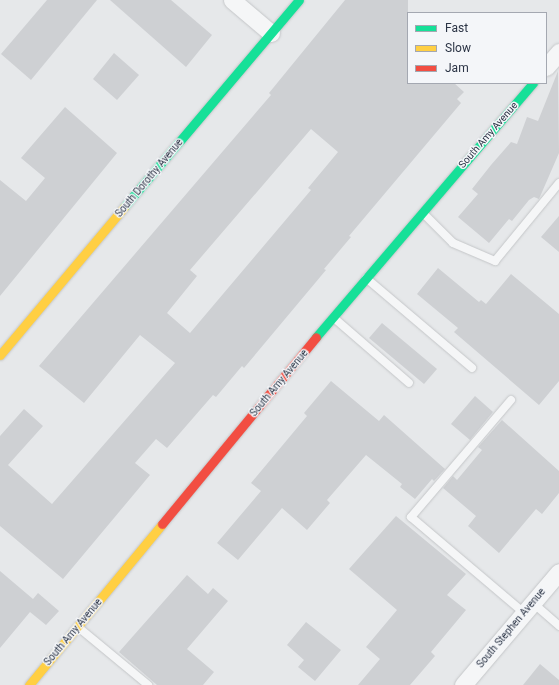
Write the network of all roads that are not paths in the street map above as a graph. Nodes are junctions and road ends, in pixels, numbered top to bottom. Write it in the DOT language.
graph roads {
  1 [pos="232,0"];
  2 [pos="299,0"];
  3 [pos="270,33"];
  4 [pos="559,52"];
  5 [pos="547,66"];
  6 [pos="531,84"];
  7 [pos="559,183"];
  8 [pos="422,212"];
  9 [pos="366,277"];
  10 [pos="334,317"];
  11 [pos="0,355"];
  12 [pos="472,368"];
  13 [pos="409,383"];
  14 [pos="511,400"];
  15 [pos="559,572"];
  16 [pos="528,608"];
  17 [pos="77,626"];
  18 [pos="559,626"];
  19 [pos="29,685"];
  20 [pos="148,685"];
  21 [pos="463,685"];
  1 -- 3 [label="street"];
  2 -- 3 [label="street, South Dorothy Avenue"];
  3 -- 11 [label="street, South Dorothy Avenue"];
  4 -- 5 [label="street"];
  6 -- 8 [label="street, South Amy Avenue"];
  7 -- 8 [label="lane"];
  8 -- 9 [label="street, South Amy Avenue"];
  9 -- 10 [label="street, South Amy Avenue"];
  9 -- 12 [label="lane"];
  10 -- 13 [label="lane"];
  10 -- 17 [label="street, South Amy Avenue"];
  14 -- 16 [label="lane"];
  15 -- 16 [label="street, South Stephen Avenue"];
  16 -- 18 [label="lane"];
  16 -- 21 [label="street, South Stephen Avenue"];
  17 -- 19 [label="street, South Amy Avenue"];
  17 -- 20 [label="lane"];
}
